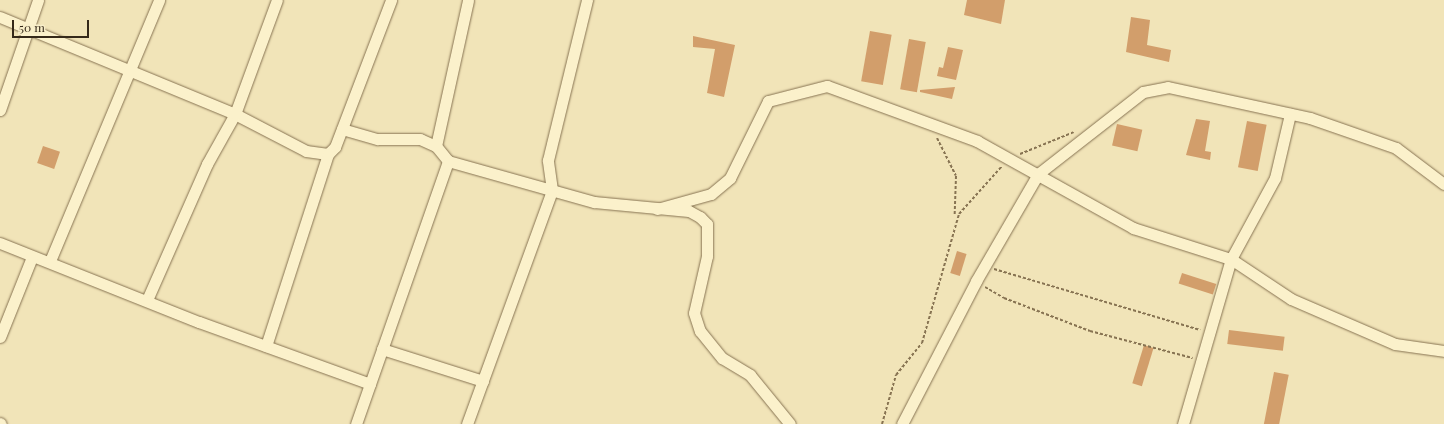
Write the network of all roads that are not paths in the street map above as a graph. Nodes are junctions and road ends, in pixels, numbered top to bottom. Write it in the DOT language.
graph roads {
  1 [pos="38,0"];
  2 [pos="159,0"];
  3 [pos="277,0"];
  4 [pos="391,0"];
  5 [pos="468,0"];
  6 [pos="587,0"];
  7 [pos="0,18"];
  8 [pos="29,30"];
  9 [pos="131,72"];
  10 [pos="0,110"];
  11 [pos="234,114"];
  12 [pos="1290,114"];
  13 [pos="342,129"];
  14 [pos="436,146"];
  15 [pos="328,154"];
  16 [pos="448,161"];
  17 [pos="1038,174"];
  18 [pos="1444,184"];
  19 [pos="552,190"];
  20 [pos="657,209"];
  21 [pos="0,243"];
  22 [pos="32,257"];
  23 [pos="1231,259"];
  24 [pos="50,262"];
  25 [pos="147,300"];
  26 [pos="0,337"];
  27 [pos="266,346"];
  28 [pos="382,349"];
  29 [pos="1444,350"];
  30 [pos="483,381"];
  31 [pos="370,384"];
  32 [pos="356,424"];
  33 [pos="467,424"];
  34 [pos="790,424"];
  35 [pos="902,424"];
  36 [pos="1183,424"];
  1 -- 8 [label="street"];
  2 -- 9 [label="street"];
  3 -- 11 [label="street"];
  4 -- 13 [label="street"];
  5 -- 14 [label="street"];
  6 -- 19 [label="street"];
  7 -- 8 [label="street"];
  8 -- 9 [label="street"];
  8 -- 10 [label="street"];
  9 -- 11 [label="street"];
  9 -- 24 [label="street"];
  11 -- 15 [label="street"];
  11 -- 25 [label="street"];
  12 -- 17 [label="street"];
  12 -- 18 [label="street"];
  12 -- 23 [label="street"];
  13 -- 14 [label="street"];
  13 -- 15 [label="street"];
  14 -- 16 [label="street"];
  15 -- 27 [label="street"];
  16 -- 19 [label="street"];
  16 -- 28 [label="street"];
  17 -- 20 [label="street"];
  17 -- 23 [label="street"];
  17 -- 35 [label="street"];
  19 -- 20 [label="street"];
  19 -- 30 [label="street"];
  20 -- 34 [label="street"];
  21 -- 22 [label="street"];
  22 -- 24 [label="street"];
  22 -- 26 [label="street"];
  23 -- 29 [label="street"];
  23 -- 36 [label="street"];
  24 -- 25 [label="street"];
  25 -- 27 [label="street"];
  27 -- 31 [label="street"];
  28 -- 30 [label="street"];
  28 -- 31 [label="street"];
  30 -- 33 [label="street"];
  31 -- 32 [label="street"];
}
